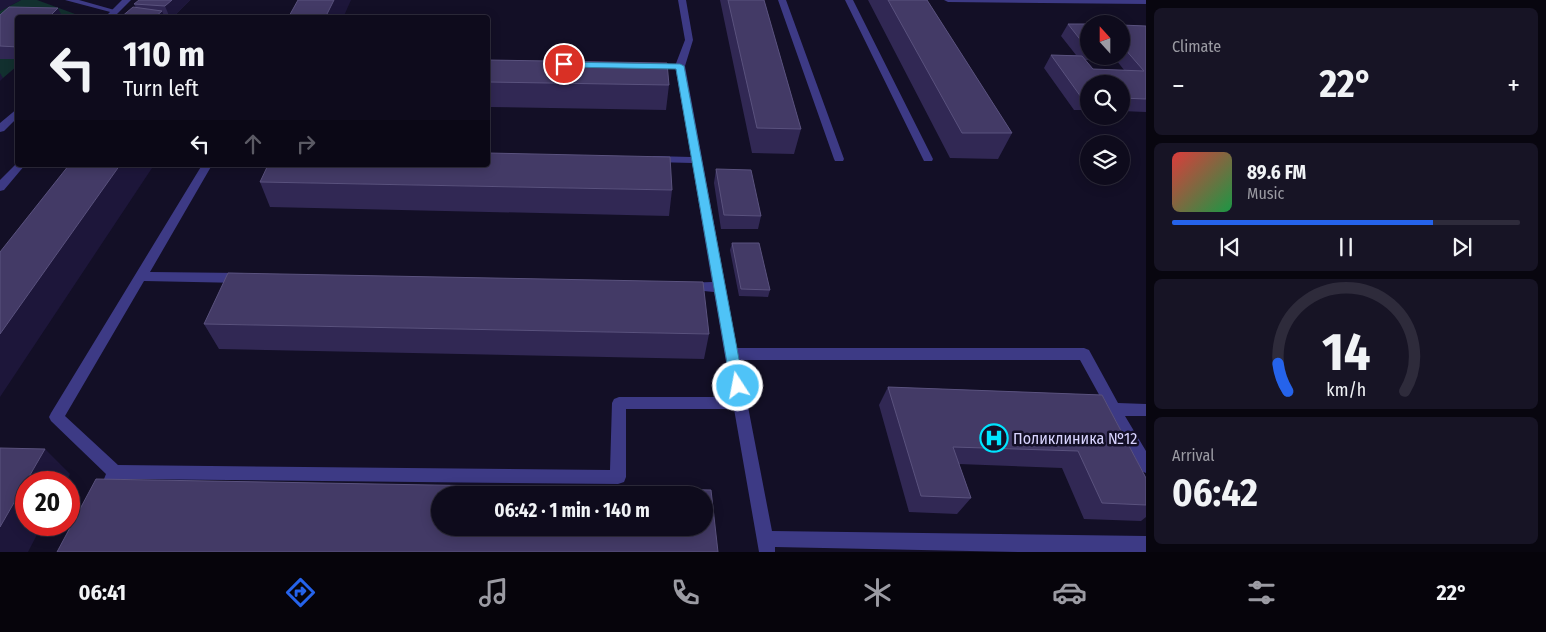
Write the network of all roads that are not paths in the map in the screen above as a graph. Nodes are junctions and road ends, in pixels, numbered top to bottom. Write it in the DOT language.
graph roads {
  1 [pos="69,0"];
  2 [pos="126,0"];
  3 [pos="682,0"];
  4 [pos="782,0"];
  5 [pos="849,0"];
  6 [pos="948,0"];
  7 [pos="1039,1"];
  8 [pos="1121,1"];
  9 [pos="1146,2"];
  10 [pos="111,14"];
  11 [pos="15,114"];
  12 [pos="0,129"];
  13 [pos="647,159"];
  14 [pos="839,159"];
  15 [pos="928,159"];
  16 [pos="697,160"];
  17 [pos="18,167"];
  18 [pos="206,167"];
  19 [pos="0,187"];
  20 [pos="141,276"];
  21 [pos="251,278"];
  22 [pos="670,286"];
  23 [pos="720,287"];
  24 [pos="732,354"];
  25 [pos="741,403"];
  26 [pos="1114,409"];
  27 [pos="1146,410"];
  28 [pos="1146,466"];
  29 [pos="115,472"];
  30 [pos="107,490"];
  31 [pos="1146,544"];
  32 [pos="766,545"];
  1 -- 10 [label="street"];
  2 -- 10 [label="street"];
  3 -- 16 [label="street"];
  4 -- 14 [label="street"];
  5 -- 15 [label="street"];
  6 -- 7 [label="street"];
  7 -- 8 [label="street"];
  8 -- 9 [label="street"];
  11 -- 12 [label="street"];
  13 -- 16 [label="street"];
  16 -- 23 [label="street"];
  17 -- 19 [label="street"];
  18 -- 20 [label="street"];
  20 -- 21 [label="street"];
  20 -- 29 [label="street"];
  22 -- 23 [label="street"];
  23 -- 24 [label="street"];
  24 -- 25 [label="street"];
  24 -- 26 [label="street"];
  25 -- 29 [label="street"];
  25 -- 32 [label="street"];
  26 -- 27 [label="street"];
  26 -- 28 [label="street"];
  29 -- 30 [label="street"];
  31 -- 32 [label="street"];
}
